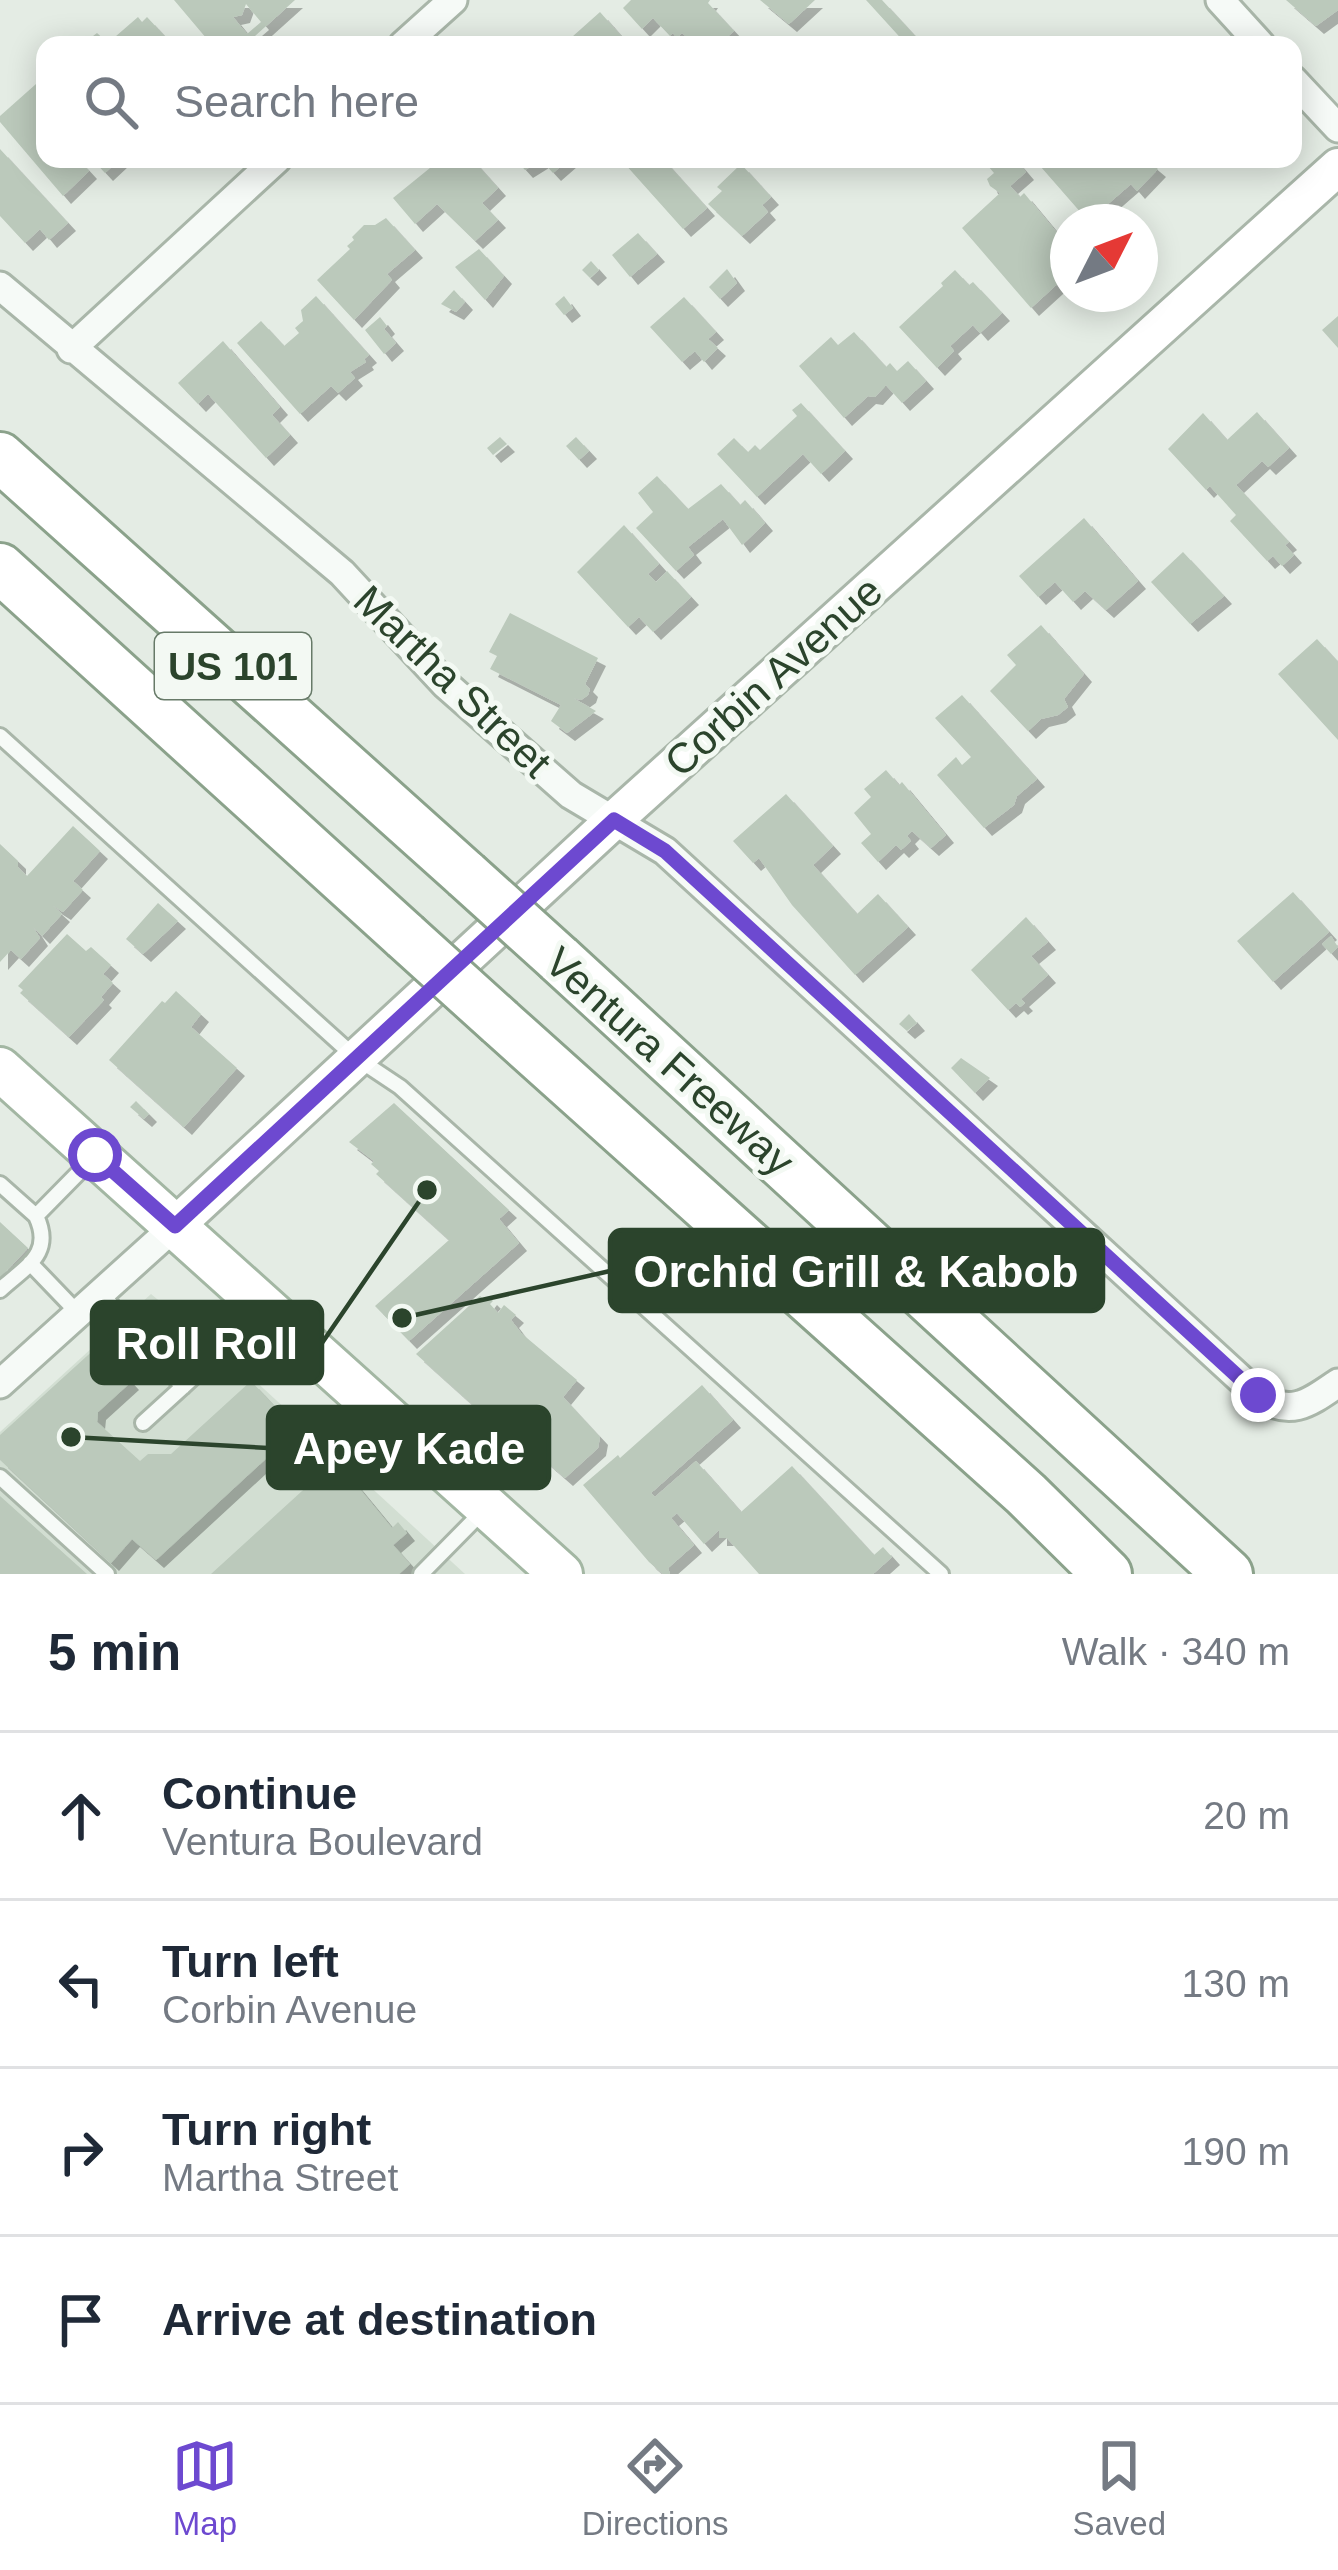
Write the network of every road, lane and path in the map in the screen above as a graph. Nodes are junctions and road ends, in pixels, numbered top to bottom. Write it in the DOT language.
graph roads {
  1 [pos="453,0"];
  2 [pos="1220,0"];
  3 [pos="413,36"];
  4 [pos="1253,36"];
  5 [pos="1302,90"];
  6 [pos="1338,128"];
  7 [pos="1338,167"];
  8 [pos="267,168"];
  9 [pos="0,286"];
  10 [pos="71,349"];
  11 [pos="0,457"];
  12 [pos="0,568"];
  13 [pos="0,736"];
  14 [pos="614,820"];
  15 [pos="355,1057"];
  16 [pos="4,1080"];
  17 [pos="95,1155"];
  18 [pos="0,1184"];
  19 [pos="36,1216"];
  20 [pos="175,1226"];
  21 [pos="30,1263"];
  22 [pos="0,1290"];
  23 [pos="100,1292"];
  24 [pos="267,1310"];
  25 [pos="78,1313"];
  26 [pos="2,1376"];
  27 [pos="1338,1383"];
  28 [pos="183,1387"];
  29 [pos="143,1423"];
  30 [pos="0,1477"];
  31 [pos="487,1507"];
  32 [pos="107,1574"];
  33 [pos="421,1574"];
  34 [pos="561,1574"];
  35 [pos="940,1574"];
  36 [pos="1107,1574"];
  37 [pos="1228,1574"];
  1 -- 3 [label="street"];
  2 -- 4 [label="street"];
  5 -- 6 [label="street"];
  7 -- 14 [label="main road, Corbin Avenue"];
  8 -- 10 [label="street"];
  9 -- 10 [label="street, Martha Street"];
  10 -- 14 [label="street, Martha Street"];
  11 -- 37 [label="highway, Ventura Freeway / US 101, bridge"];
  12 -- 36 [label="highway, Ventura Freeway / US 101, bridge"];
  13 -- 15 [label="lane"];
  14 -- 15 [label="main road, Corbin Avenue"];
  14 -- 27 [label="street, Martha Street"];
  15 -- 20 [label="main road, Corbin Avenue"];
  15 -- 35 [label="lane"];
  16 -- 17 [label="main road"];
  17 -- 19 [label="lane"];
  17 -- 20 [label="main road"];
  18 -- 19 [label="lane"];
  19 -- 21 [label="lane"];
  20 -- 23 [label="street, Corbin Avenue"];
  20 -- 24 [label="main road"];
  21 -- 22 [label="lane"];
  21 -- 25 [label="lane"];
  23 -- 25 [label="street, Corbin Avenue"];
  23 -- 28 [label="lane"];
  24 -- 28 [label="lane"];
  24 -- 31 [label="main road"];
  25 -- 26 [label="street, Corbin Avenue"];
  28 -- 29 [label="lane"];
  30 -- 32 [label="lane"];
  31 -- 33 [label="lane"];
  31 -- 34 [label="main road"];
}
